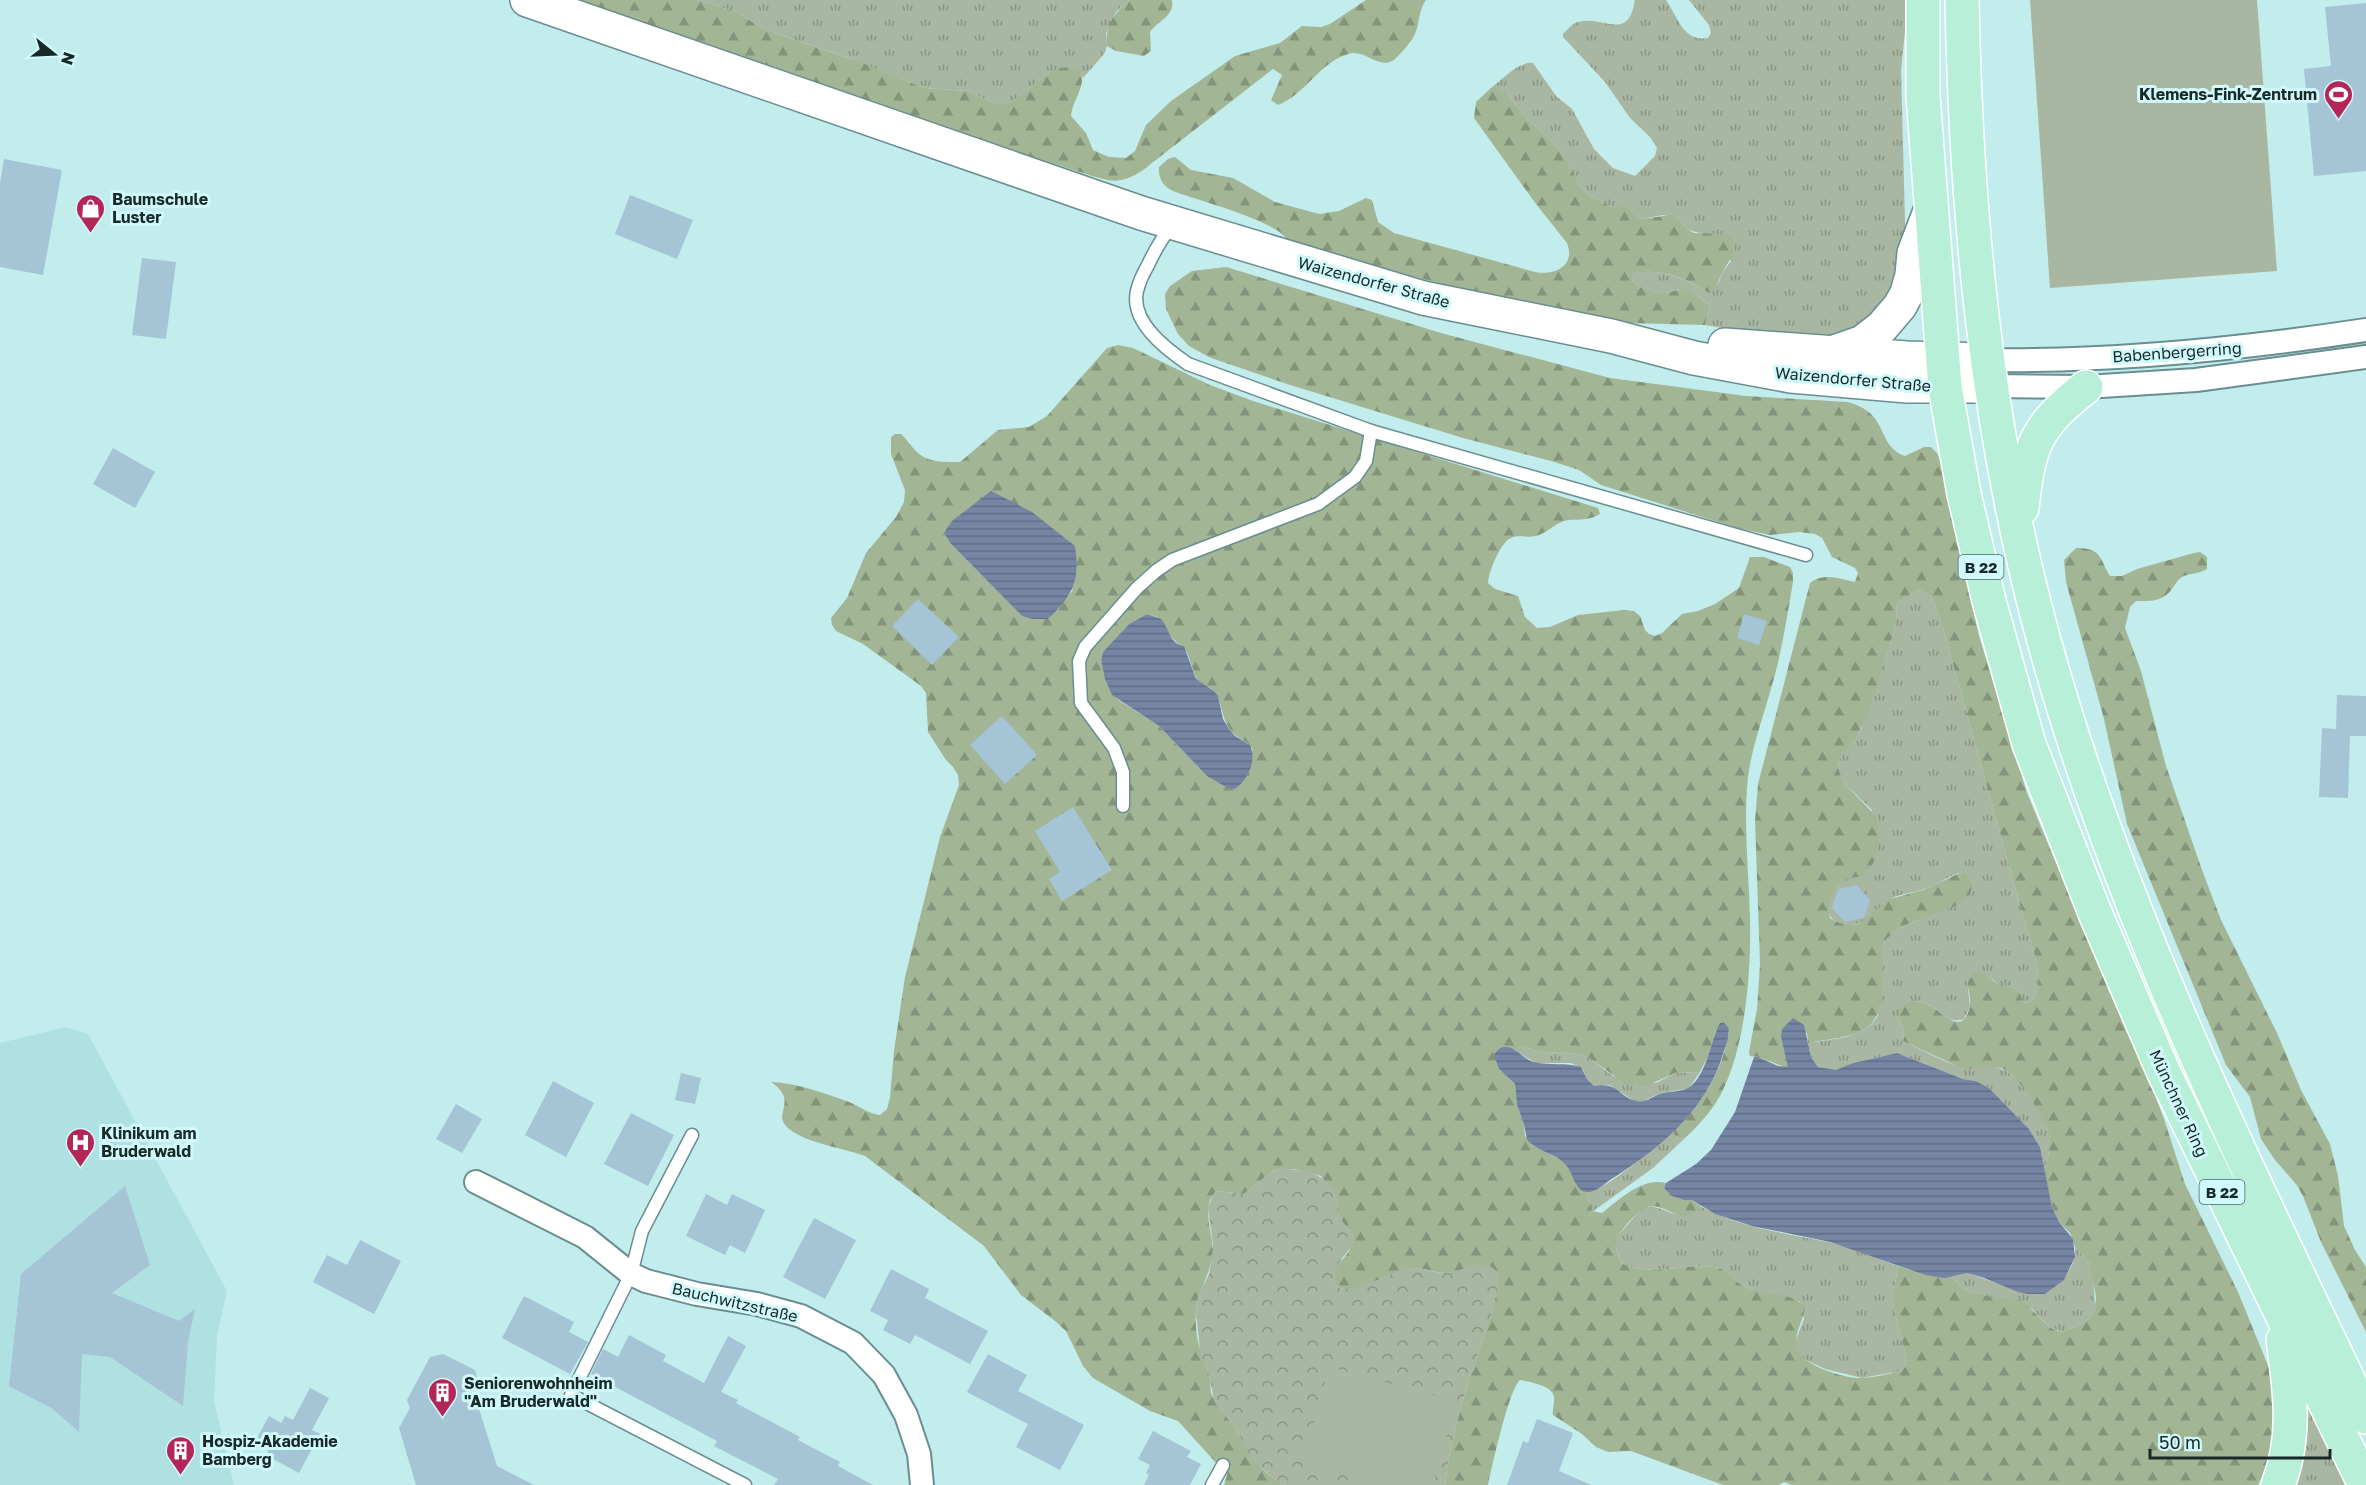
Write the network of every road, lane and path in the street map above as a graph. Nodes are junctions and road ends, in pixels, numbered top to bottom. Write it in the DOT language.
graph roads {
  1 [pos="528,0"];
  2 [pos="1923,0"];
  3 [pos="1962,0"];
  4 [pos="1930,210"];
  5 [pos="1173,224"];
  6 [pos="2366,330"];
  7 [pos="1611,336"];
  8 [pos="1830,353"];
  9 [pos="2366,357"];
  10 [pos="1944,373"];
  11 [pos="1988,373"];
  12 [pos="2086,387"];
  13 [pos="1371,431"];
  14 [pos="2019,537"];
  15 [pos="1806,555"];
  16 [pos="1124,806"];
  17 [pos="692,1135"];
  18 [pos="476,1182"];
  19 [pos="630,1274"];
  20 [pos="2280,1312"];
  21 [pos="2321,1323"];
  22 [pos="2366,1377"];
  23 [pos="2366,1417"];
  24 [pos="1223,1465"];
  25 [pos="745,1485"];
  26 [pos="922,1485"];
  27 [pos="1212,1485"];
  28 [pos="2278,1485"];
  29 [pos="2365,1485"];
  1 -- 5 [label="main road, Waizendorfer Straße"];
  2 -- 4 [label="main road, B 22"];
  3 -- 11 [label="main road, B 22"];
  4 -- 8 [label="main road"];
  4 -- 10 [label="main road, B 22"];
  5 -- 7 [label="main road, Waizendorfer Straße"];
  5 -- 13 [label="lane"];
  6 -- 11 [label="street, Babenbergerring"];
  7 -- 8 [label="main road, Waizendorfer Straße"];
  7 -- 10 [label="main road, Waizendorfer Straße"];
  8 -- 10 [label="main road, Waizendorfer Straße"];
  9 -- 12 [label="street, Babenbergerring"];
  10 -- 11 [label="main road, Waizendorfer Straße"];
  10 -- 20 [label="main road, Münchner Ring / B 22"];
  11 -- 12 [label="street, Babenbergerring"];
  11 -- 14 [label="main road, B 22"];
  12 -- 14 [label="main road"];
  13 -- 15 [label="lane"];
  13 -- 16 [label="lane"];
  14 -- 21 [label="main road, B 22"];
  17 -- 19 [label="lane"];
  18 -- 19 [label="street, Bauchwitzstraße"];
  19 -- 25 [label="lane"];
  19 -- 26 [label="street, Bauchwitzstraße"];
  20 -- 28 [label="main road"];
  20 -- 29 [label="main road, Münchner Ring / B 22"];
  21 -- 22 [label="main road"];
  21 -- 23 [label="main road, B 22"];
  24 -- 27 [label="lane"];
}
